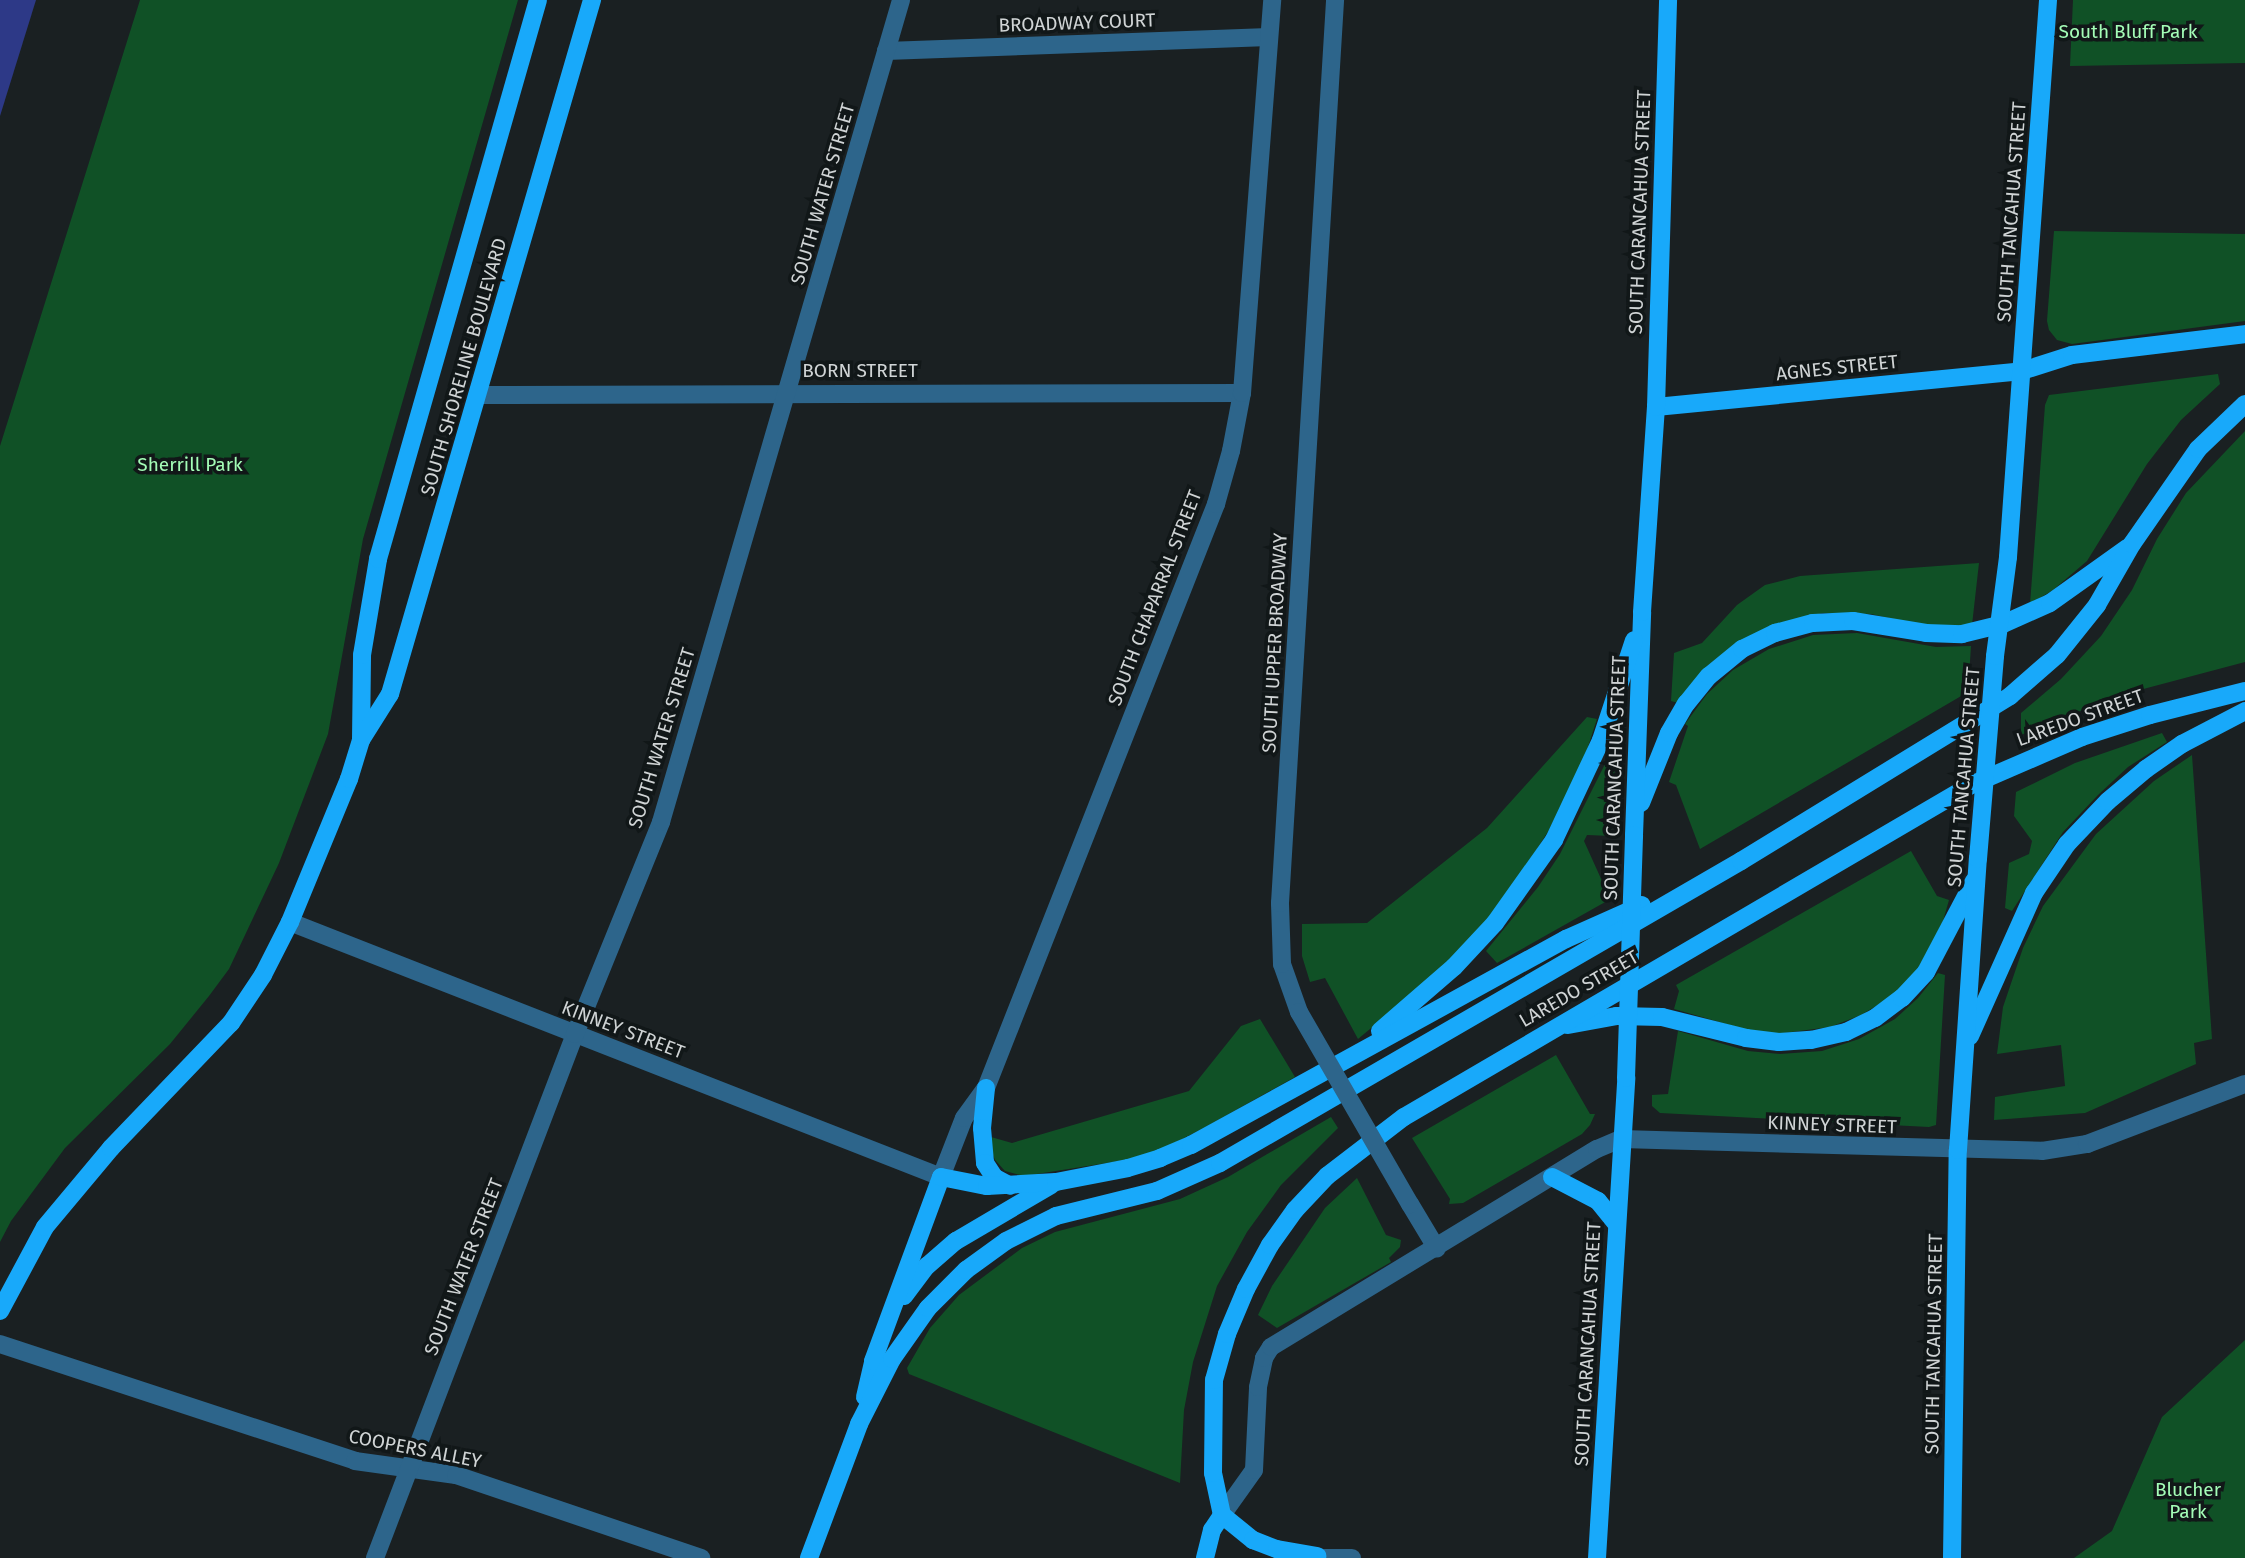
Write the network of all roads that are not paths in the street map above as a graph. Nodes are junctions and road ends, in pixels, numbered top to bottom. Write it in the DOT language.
graph roads {
  1 [pos="538,0"];
  2 [pos="592,0"];
  3 [pos="901,0"];
  4 [pos="1272,0"];
  5 [pos="1335,0"];
  6 [pos="1668,0"];
  7 [pos="2048,0"];
  8 [pos="1269,37"];
  9 [pos="886,51"];
  10 [pos="2245,334"];
  11 [pos="2022,371"];
  12 [pos="787,392"];
  13 [pos="1242,393"];
  14 [pos="478,395"];
  15 [pos="2245,404"];
  16 [pos="1656,407"];
  17 [pos="2132,544"];
  18 [pos="1642,612"];
  19 [pos="2245,691"];
  20 [pos="2245,710"];
  21 [pos="361,740"];
  22 [pos="1635,826"];
  23 [pos="1741,861"];
  24 [pos="1977,867"];
  25 [pos="290,922"];
  26 [pos="1555,1028"];
  27 [pos="575,1034"];
  28 [pos="1962,1055"];
  29 [pos="1342,1062"];
  30 [pos="2242,1085"];
  31 [pos="986,1088"];
  32 [pos="1621,1139"];
  33 [pos="1958,1150"];
  34 [pos="941,1177"];
  35 [pos="1552,1177"];
  36 [pos="1056,1182"];
  37 [pos="1010,1186"];
  38 [pos="1616,1223"];
  39 [pos="1437,1249"];
  40 [pos="894,1310"];
  41 [pos="0,1311"];
  42 [pos="0,1344"];
  43 [pos="859,1424"];
  44 [pos="410,1469"];
  45 [pos="1222,1515"];
  46 [pos="1314,1557"];
  47 [pos="375,1558"];
  48 [pos="701,1558"];
  49 [pos="809,1558"];
  50 [pos="1205,1558"];
  51 [pos="1352,1558"];
  52 [pos="1597,1558"];
  53 [pos="1952,1558"];
  1 -- 21 [label="main road, SOUTH SHORELINE BOULEVARD"];
  2 -- 14 [label="main road, SOUTH SHORELINE BOULEVARD"];
  3 -- 9 [label="street, SOUTH WATER STREET"];
  4 -- 8 [label="street, SOUTH CHAPARRAL STREET"];
  5 -- 39 [label="street, SOUTH UPPER BROADWAY, bridge"];
  6 -- 16 [label="main road, SOUTH CARANCAHUA STREET"];
  7 -- 11 [label="main road, SOUTH TANCAHUA STREET"];
  8 -- 9 [label="street, BROADWAY COURT"];
  8 -- 13 [label="street, SOUTH CHAPARRAL STREET"];
  9 -- 12 [label="street, SOUTH WATER STREET"];
  10 -- 11 [label="main road, AGNES STREET"];
  11 -- 16 [label="main road, AGNES STREET"];
  11 -- 24 [label="main road, SOUTH TANCAHUA STREET, bridge"];
  12 -- 13 [label="street, BORN STREET"];
  12 -- 14 [label="street, BORN STREET"];
  12 -- 27 [label="street, SOUTH WATER STREET"];
  13 -- 31 [label="street, SOUTH CHAPARRAL STREET"];
  14 -- 21 [label="main road, SOUTH SHORELINE BOULEVARD"];
  15 -- 17 [label="main road"];
  16 -- 18 [label="main road, SOUTH CARANCAHUA STREET"];
  17 -- 22 [label="main road"];
  17 -- 23 [label="main road"];
  18 -- 22 [label="main road, SOUTH CARANCAHUA STREET"];
  18 -- 29 [label="main road"];
  19 -- 26 [label="main road, LAREDO STREET"];
  20 -- 28 [label="main road"];
  21 -- 25 [label="main road, SOUTH SHORELINE BOULEVARD"];
  22 -- 32 [label="main road, SOUTH CARANCAHUA STREET, bridge"];
  23 -- 29 [label="main road"];
  23 -- 43 [label="main road"];
  24 -- 26 [label="main road"];
  24 -- 28 [label="main road, SOUTH TANCAHUA STREET"];
  25 -- 27 [label="street, KINNEY STREET"];
  25 -- 41 [label="main road, SOUTH SHORELINE BOULEVARD"];
  26 -- 45 [label="main road, LAREDO STREET"];
  27 -- 34 [label="street, KINNEY STREET"];
  27 -- 44 [label="street, SOUTH WATER STREET"];
  28 -- 33 [label="main road, SOUTH TANCAHUA STREET"];
  29 -- 36 [label="main road"];
  30 -- 33 [label="street, KINNEY STREET"];
  31 -- 34 [label="street, SOUTH CHAPARRAL STREET"];
  31 -- 37 [label="main road"];
  32 -- 33 [label="street, KINNEY STREET"];
  32 -- 35 [label="street, KINNEY STREET"];
  32 -- 38 [label="main road, SOUTH CARANCAHUA STREET"];
  33 -- 53 [label="main road, SOUTH TANCAHUA STREET"];
  34 -- 37 [label="main road"];
  34 -- 40 [label="main road"];
  35 -- 38 [label="main road"];
  35 -- 39 [label="street, KINNEY STREET"];
  36 -- 37 [label="main road"];
  36 -- 40 [label="main road"];
  38 -- 52 [label="main road, SOUTH CARANCAHUA STREET"];
  39 -- 45 [label="street, KINNEY STREET"];
  40 -- 43 [label="main road"];
  42 -- 44 [label="street, COOPERS ALLEY"];
  43 -- 49 [label="main road"];
  44 -- 47 [label="street, SOUTH WATER STREET"];
  44 -- 48 [label="street, COOPERS ALLEY"];
  45 -- 46 [label="main road"];
  45 -- 50 [label="main road"];
  46 -- 51 [label="street"];
}
